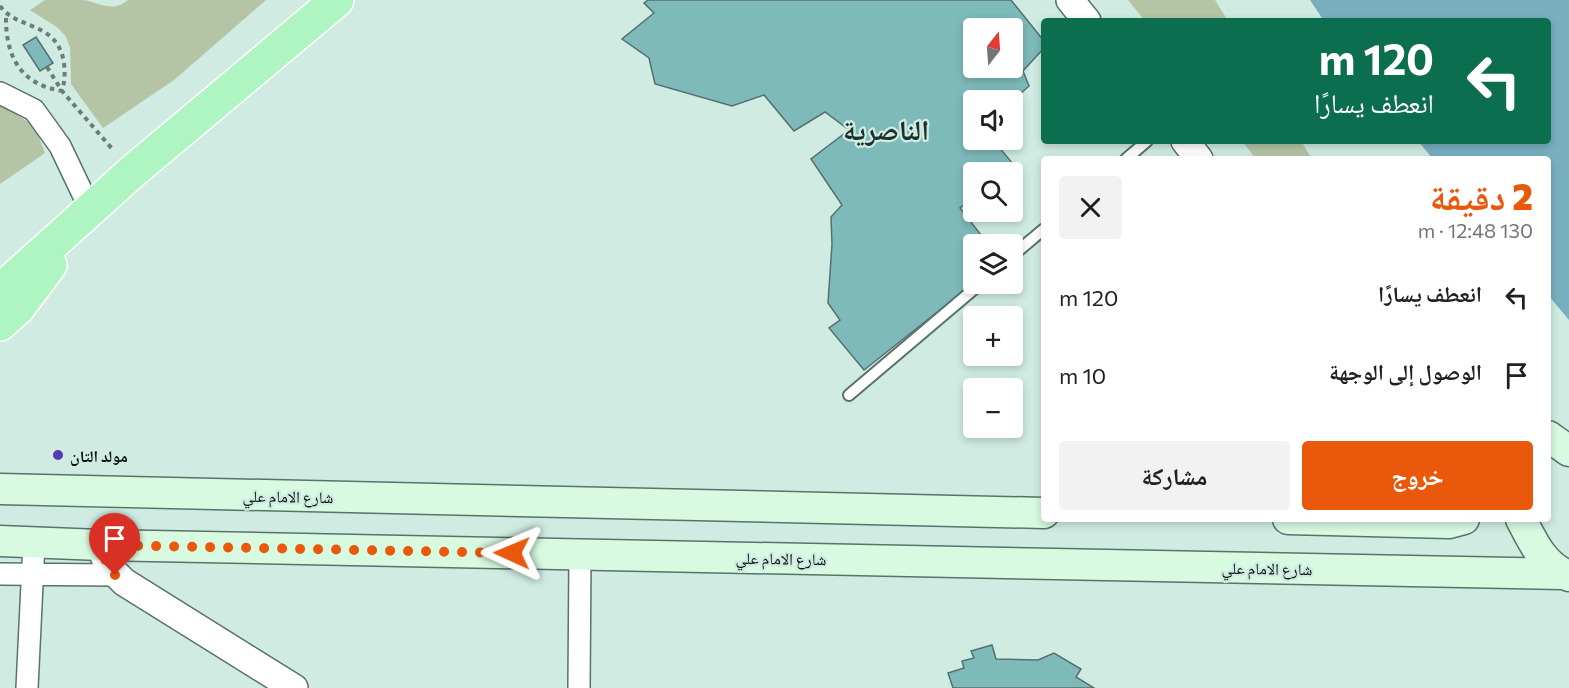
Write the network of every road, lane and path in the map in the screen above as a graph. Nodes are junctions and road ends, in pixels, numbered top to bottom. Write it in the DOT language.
graph roads {
  1 [pos="337,0"];
  2 [pos="1070,0"];
  3 [pos="0,6"];
  4 [pos="6,14"];
  5 [pos="1085,18"];
  6 [pos="47,67"];
  7 [pos="62,91"];
  8 [pos="0,93"];
  9 [pos="1144,144"];
  10 [pos="1187,144"];
  11 [pos="1130,156"];
  12 [pos="1197,156"];
  13 [pos="132,172"];
  14 [pos="91,211"];
  15 [pos="1041,232"];
  16 [pos="1023,247"];
  17 [pos="0,290"];
  18 [pos="968,294"];
  19 [pos="0,324"];
  20 [pos="849,395"];
  21 [pos="1551,438"];
  22 [pos="1569,451"];
  23 [pos="0,489"];
  24 [pos="1041,513"];
  25 [pos="1409,522"];
  26 [pos="1453,522"];
  27 [pos="1523,522"];
  28 [pos="0,541"];
  29 [pos="34,543"];
  30 [pos="100,545"];
  31 [pos="580,555"];
  32 [pos="0,574"];
  33 [pos="33,574"];
  34 [pos="115,575"];
  35 [pos="1566,575"];
  36 [pos="27,688"];
  37 [pos="294,688"];
  38 [pos="579,688"];
  1 -- 13 [label="main road"];
  2 -- 5 [label="street"];
  3 -- 4 [label="path"];
  4 -- 7 [label="path"];
  4 -- 7 [label="path"];
  6 -- 7 [label="path"];
  7 -- 13 [label="path"];
  8 -- 14 [label="street"];
  9 -- 11 [label="lane"];
  10 -- 12 [label="street"];
  13 -- 14 [label="main road"];
  14 -- 17 [label="main road"];
  14 -- 19 [label="main road"];
  15 -- 16 [label="lane"];
  18 -- 20 [label="lane"];
  21 -- 22 [label="main road"];
  23 -- 24 [label="main road, شارع الامام علي"];
  25 -- 26 [label="main road"];
  27 -- 35 [label="main road"];
  28 -- 29 [label="main road, شارع الامام علي"];
  29 -- 30 [label="main road, شارع الامام علي"];
  29 -- 33 [label="street"];
  30 -- 31 [label="main road, شارع الامام علي"];
  30 -- 34 [label="street"];
  31 -- 35 [label="main road, شارع الامام علي"];
  31 -- 38 [label="street"];
  32 -- 33 [label="street"];
  33 -- 34 [label="street"];
  33 -- 36 [label="street"];
  34 -- 37 [label="street"];
}
